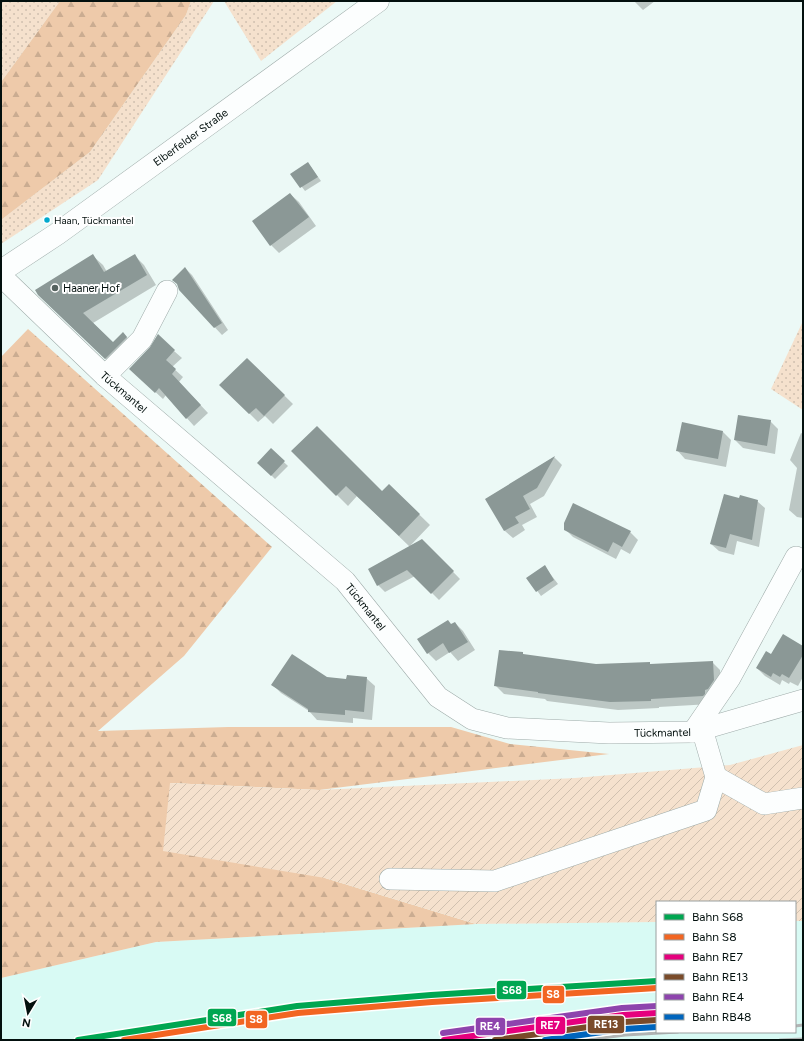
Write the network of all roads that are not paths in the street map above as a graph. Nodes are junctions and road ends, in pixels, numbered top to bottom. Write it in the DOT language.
graph roads {
  1 [pos="378,1"];
  2 [pos="1,272"];
  3 [pos="1,276"];
  4 [pos="167,291"];
  5 [pos="105,376"];
  6 [pos="796,557"];
  7 [pos="803,700"];
  8 [pos="698,730"];
  9 [pos="716,777"];
  10 [pos="803,798"];
  11 [pos="390,879"];
  1 -- 2 [label="main road, Elberfelder Straße"];
  3 -- 5 [label="street, Tückmantel"];
  4 -- 5 [label="street"];
  5 -- 8 [label="street, Tückmantel"];
  6 -- 8 [label="street"];
  7 -- 8 [label="street, Tückmantel"];
  8 -- 9 [label="street"];
  9 -- 10 [label="street"];
  9 -- 11 [label="street"];
}
